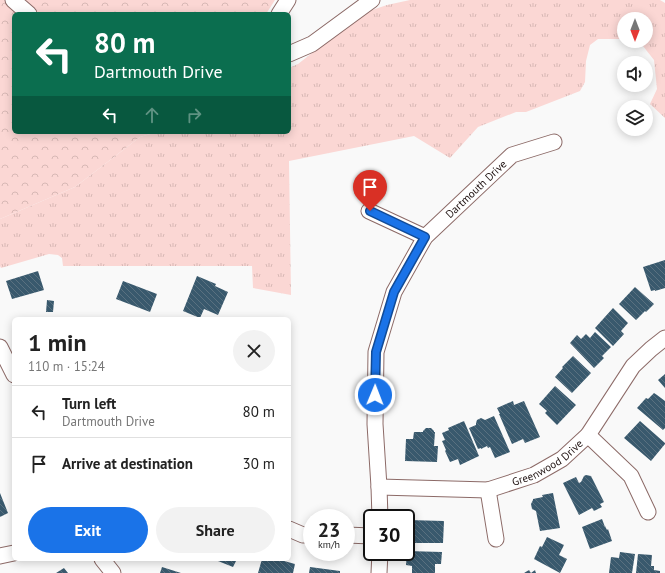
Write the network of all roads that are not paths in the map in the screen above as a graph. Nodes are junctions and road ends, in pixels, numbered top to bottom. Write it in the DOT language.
graph roads {
  1 [pos="13,0"];
  2 [pos="288,0"];
  3 [pos="372,0"];
  4 [pos="28,12"];
  5 [pos="280,12"];
  6 [pos="291,52"];
  7 [pos="554,142"];
  8 [pos="370,211"];
  9 [pos="425,237"];
  10 [pos="665,338"];
  11 [pos="0,347"];
  12 [pos="12,371"];
  13 [pos="588,435"];
  14 [pos="379,487"];
  15 [pos="488,490"];
  16 [pos="380,509"];
  17 [pos="648,512"];
  18 [pos="291,529"];
  19 [pos="303,535"];
  20 [pos="496,539"];
  21 [pos="12,553"];
  22 [pos="0,556"];
  23 [pos="104,561"];
  24 [pos="380,561"];
  25 [pos="113,573"];
  26 [pos="379,573"];
  1 -- 4 [label="street"];
  2 -- 5 [label="street"];
  3 -- 6 [label="street"];
  7 -- 9 [label="street, Dartmouth Drive"];
  8 -- 9 [label="street"];
  9 -- 14 [label="street, Dartmouth Drive"];
  10 -- 13 [label="street, Greenwood Drive"];
  11 -- 12 [label="street"];
  13 -- 15 [label="street, Greenwood Drive"];
  13 -- 17 [label="street"];
  14 -- 15 [label="street, Greenwood Drive"];
  14 -- 16 [label="street, Dartmouth Drive"];
  15 -- 20 [label="street"];
  18 -- 19 [label="street"];
  21 -- 22 [label="street"];
  23 -- 25 [label="street"];
  24 -- 26 [label="street"];
}
